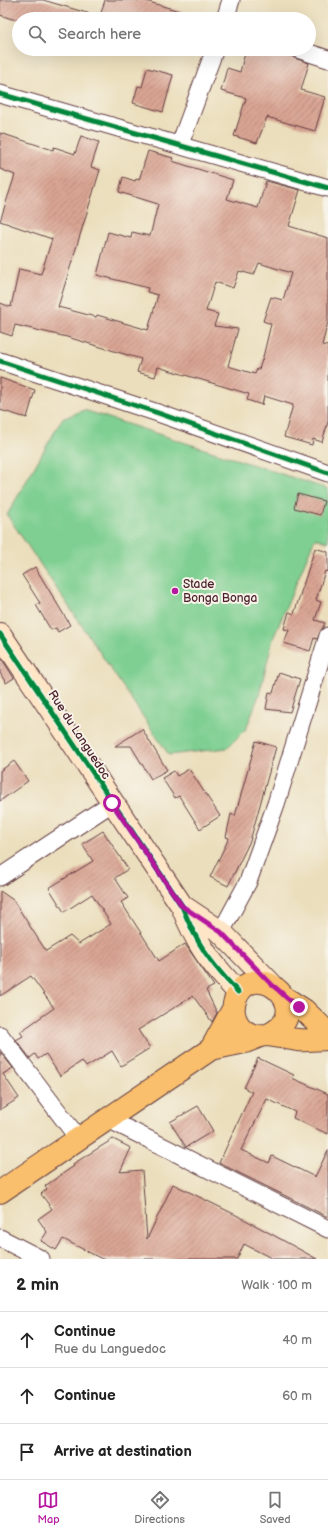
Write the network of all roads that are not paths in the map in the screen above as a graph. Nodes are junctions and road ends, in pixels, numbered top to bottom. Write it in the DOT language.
graph roads {
  1 [pos="231,0"];
  2 [pos="227,12"];
  3 [pos="316,55"];
  4 [pos="212,56"];
  5 [pos="328,59"];
  6 [pos="0,94"];
  7 [pos="180,144"];
  8 [pos="328,188"];
  9 [pos="0,361"];
  10 [pos="328,473"];
  11 [pos="0,634"];
  12 [pos="328,636"];
  13 [pos="112,803"];
  14 [pos="0,878"];
  15 [pos="182,906"];
  16 [pos="221,932"];
  17 [pos="279,992"];
  18 [pos="236,1001"];
  19 [pos="328,1033"];
  20 [pos="0,1035"];
  21 [pos="264,1036"];
  22 [pos="328,1039"];
  23 [pos="211,1049"];
  24 [pos="108,1118"];
  25 [pos="78,1138"];
  26 [pos="0,1192"];
  27 [pos="328,1229"];
  28 [pos="0,1238"];
  29 [pos="41,1259"];
  1 -- 2 [label="street"];
  3 -- 5 [label="street"];
  4 -- 7 [label="street"];
  6 -- 7 [label="street"];
  7 -- 8 [label="street"];
  9 -- 10 [label="street"];
  11 -- 13 [label="street, Rue du Languedoc"];
  12 -- 16 [label="street"];
  13 -- 14 [label="street"];
  13 -- 15 [label="street, Rue du Languedoc"];
  15 -- 16 [label="street"];
  15 -- 18 [label="street"];
  16 -- 17 [label="street"];
  17 -- 18 [label="main road"];
  17 -- 19 [label="main road"];
  17 -- 21 [label="main road"];
  18 -- 21 [label="main road"];
  18 -- 23 [label="main road"];
  20 -- 25 [label="street"];
  21 -- 22 [label="main road"];
  21 -- 23 [label="main road"];
  23 -- 24 [label="main road"];
  24 -- 25 [label="main road"];
  24 -- 27 [label="street"];
  25 -- 26 [label="main road"];
  28 -- 29 [label="street"];
}
